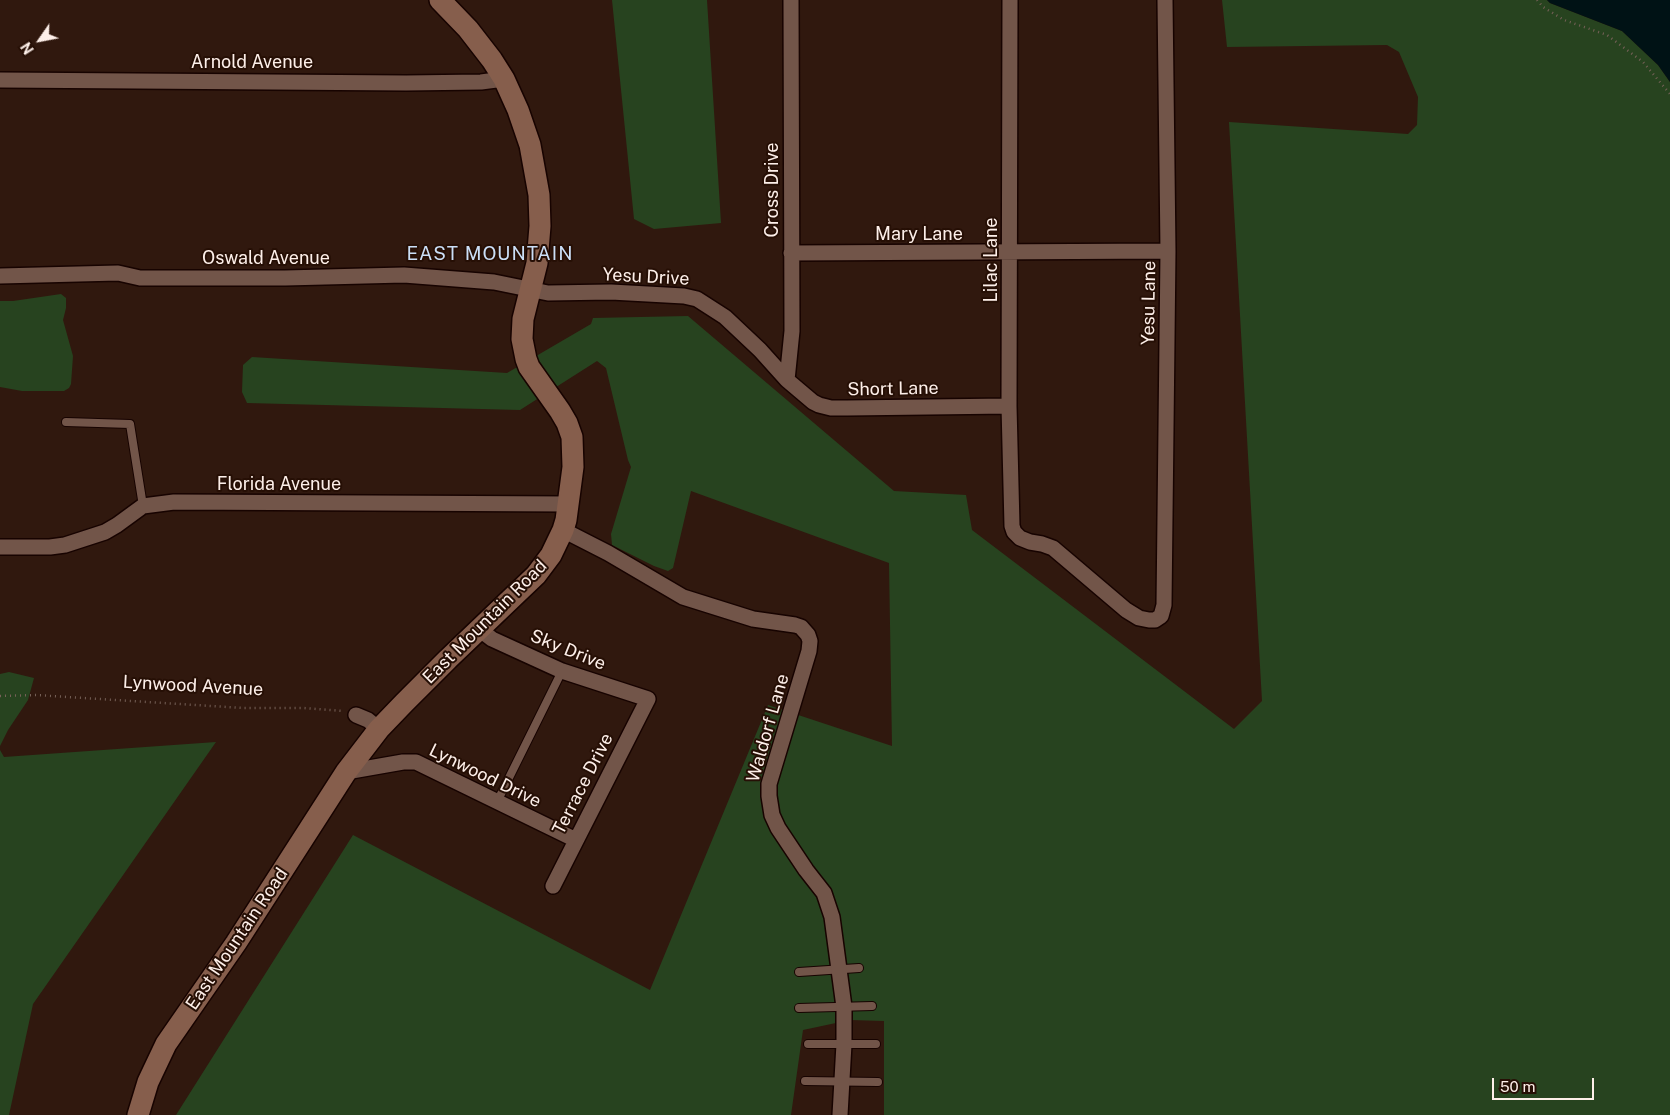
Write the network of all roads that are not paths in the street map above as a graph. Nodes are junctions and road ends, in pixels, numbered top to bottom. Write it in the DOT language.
graph roads {
  1 [pos="440,0"];
  2 [pos="791,0"];
  3 [pos="1010,0"];
  4 [pos="1165,0"];
  5 [pos="504,79"];
  6 [pos="0,80"];
  7 [pos="1168,251"];
  8 [pos="791,253"];
  9 [pos="1009,253"];
  10 [pos="0,276"];
  11 [pos="531,289"];
  12 [pos="787,380"];
  13 [pos="1009,406"];
  14 [pos="66,422"];
  15 [pos="568,504"];
  16 [pos="143,506"];
  17 [pos="1012,521"];
  18 [pos="563,530"];
  19 [pos="0,547"];
  20 [pos="479,629"];
  21 [pos="562,671"];
  22 [pos="648,700"];
  23 [pos="356,715"];
  24 [pos="379,729"];
  25 [pos="346,772"];
  26 [pos="497,802"];
  27 [pos="576,840"];
  28 [pos="553,886"];
  29 [pos="859,968"];
  30 [pos="839,970"];
  31 [pos="799,972"];
  32 [pos="872,1006"];
  33 [pos="844,1007"];
  34 [pos="799,1008"];
  35 [pos="808,1044"];
  36 [pos="844,1044"];
  37 [pos="876,1044"];
  38 [pos="805,1082"];
  39 [pos="842,1082"];
  40 [pos="878,1082"];
  41 [pos="138,1115"];
  42 [pos="840,1115"];
  1 -- 5 [label="street, East Mountain Road"];
  2 -- 8 [label="street, Cross Drive"];
  3 -- 9 [label="street, Lilac Lane"];
  4 -- 7 [label="street, Yesu Lane"];
  5 -- 6 [label="street, Arnold Avenue"];
  5 -- 11 [label="street, East Mountain Road"];
  7 -- 9 [label="street, Mary Lane"];
  7 -- 17 [label="street, Yesu Lane"];
  8 -- 9 [label="street, Mary Lane"];
  8 -- 12 [label="street, Cross Drive"];
  9 -- 13 [label="street, Lilac Lane"];
  10 -- 11 [label="street, Oswald Avenue"];
  11 -- 12 [label="street, Yesu Drive"];
  11 -- 15 [label="street, East Mountain Road"];
  12 -- 13 [label="street, Short Lane"];
  13 -- 17 [label="street, Lilac Lane"];
  14 -- 16 [label="lane"];
  15 -- 16 [label="street, Florida Avenue"];
  15 -- 18 [label="street, East Mountain Road"];
  16 -- 19 [label="street"];
  18 -- 20 [label="street, East Mountain Road"];
  18 -- 30 [label="street, Waldorf Lane"];
  20 -- 21 [label="street, Sky Drive"];
  20 -- 24 [label="street, East Mountain Road"];
  21 -- 22 [label="street, Sky Drive"];
  21 -- 26 [label="lane"];
  22 -- 27 [label="street, Terrace Drive"];
  23 -- 24 [label="street"];
  24 -- 25 [label="street, East Mountain Road"];
  25 -- 26 [label="street, Lynwood Drive"];
  25 -- 41 [label="street, East Mountain Road"];
  26 -- 27 [label="street, Lynwood Drive"];
  27 -- 28 [label="street, Terrace Drive"];
  29 -- 30 [label="lane"];
  30 -- 31 [label="lane"];
  30 -- 33 [label="street, Waldorf Lane"];
  32 -- 33 [label="lane"];
  33 -- 34 [label="lane"];
  33 -- 36 [label="street, Waldorf Lane"];
  35 -- 36 [label="lane"];
  36 -- 37 [label="lane"];
  36 -- 39 [label="street, Waldorf Lane"];
  38 -- 39 [label="lane"];
  39 -- 40 [label="lane"];
  39 -- 42 [label="street, Waldorf Lane"];
}
